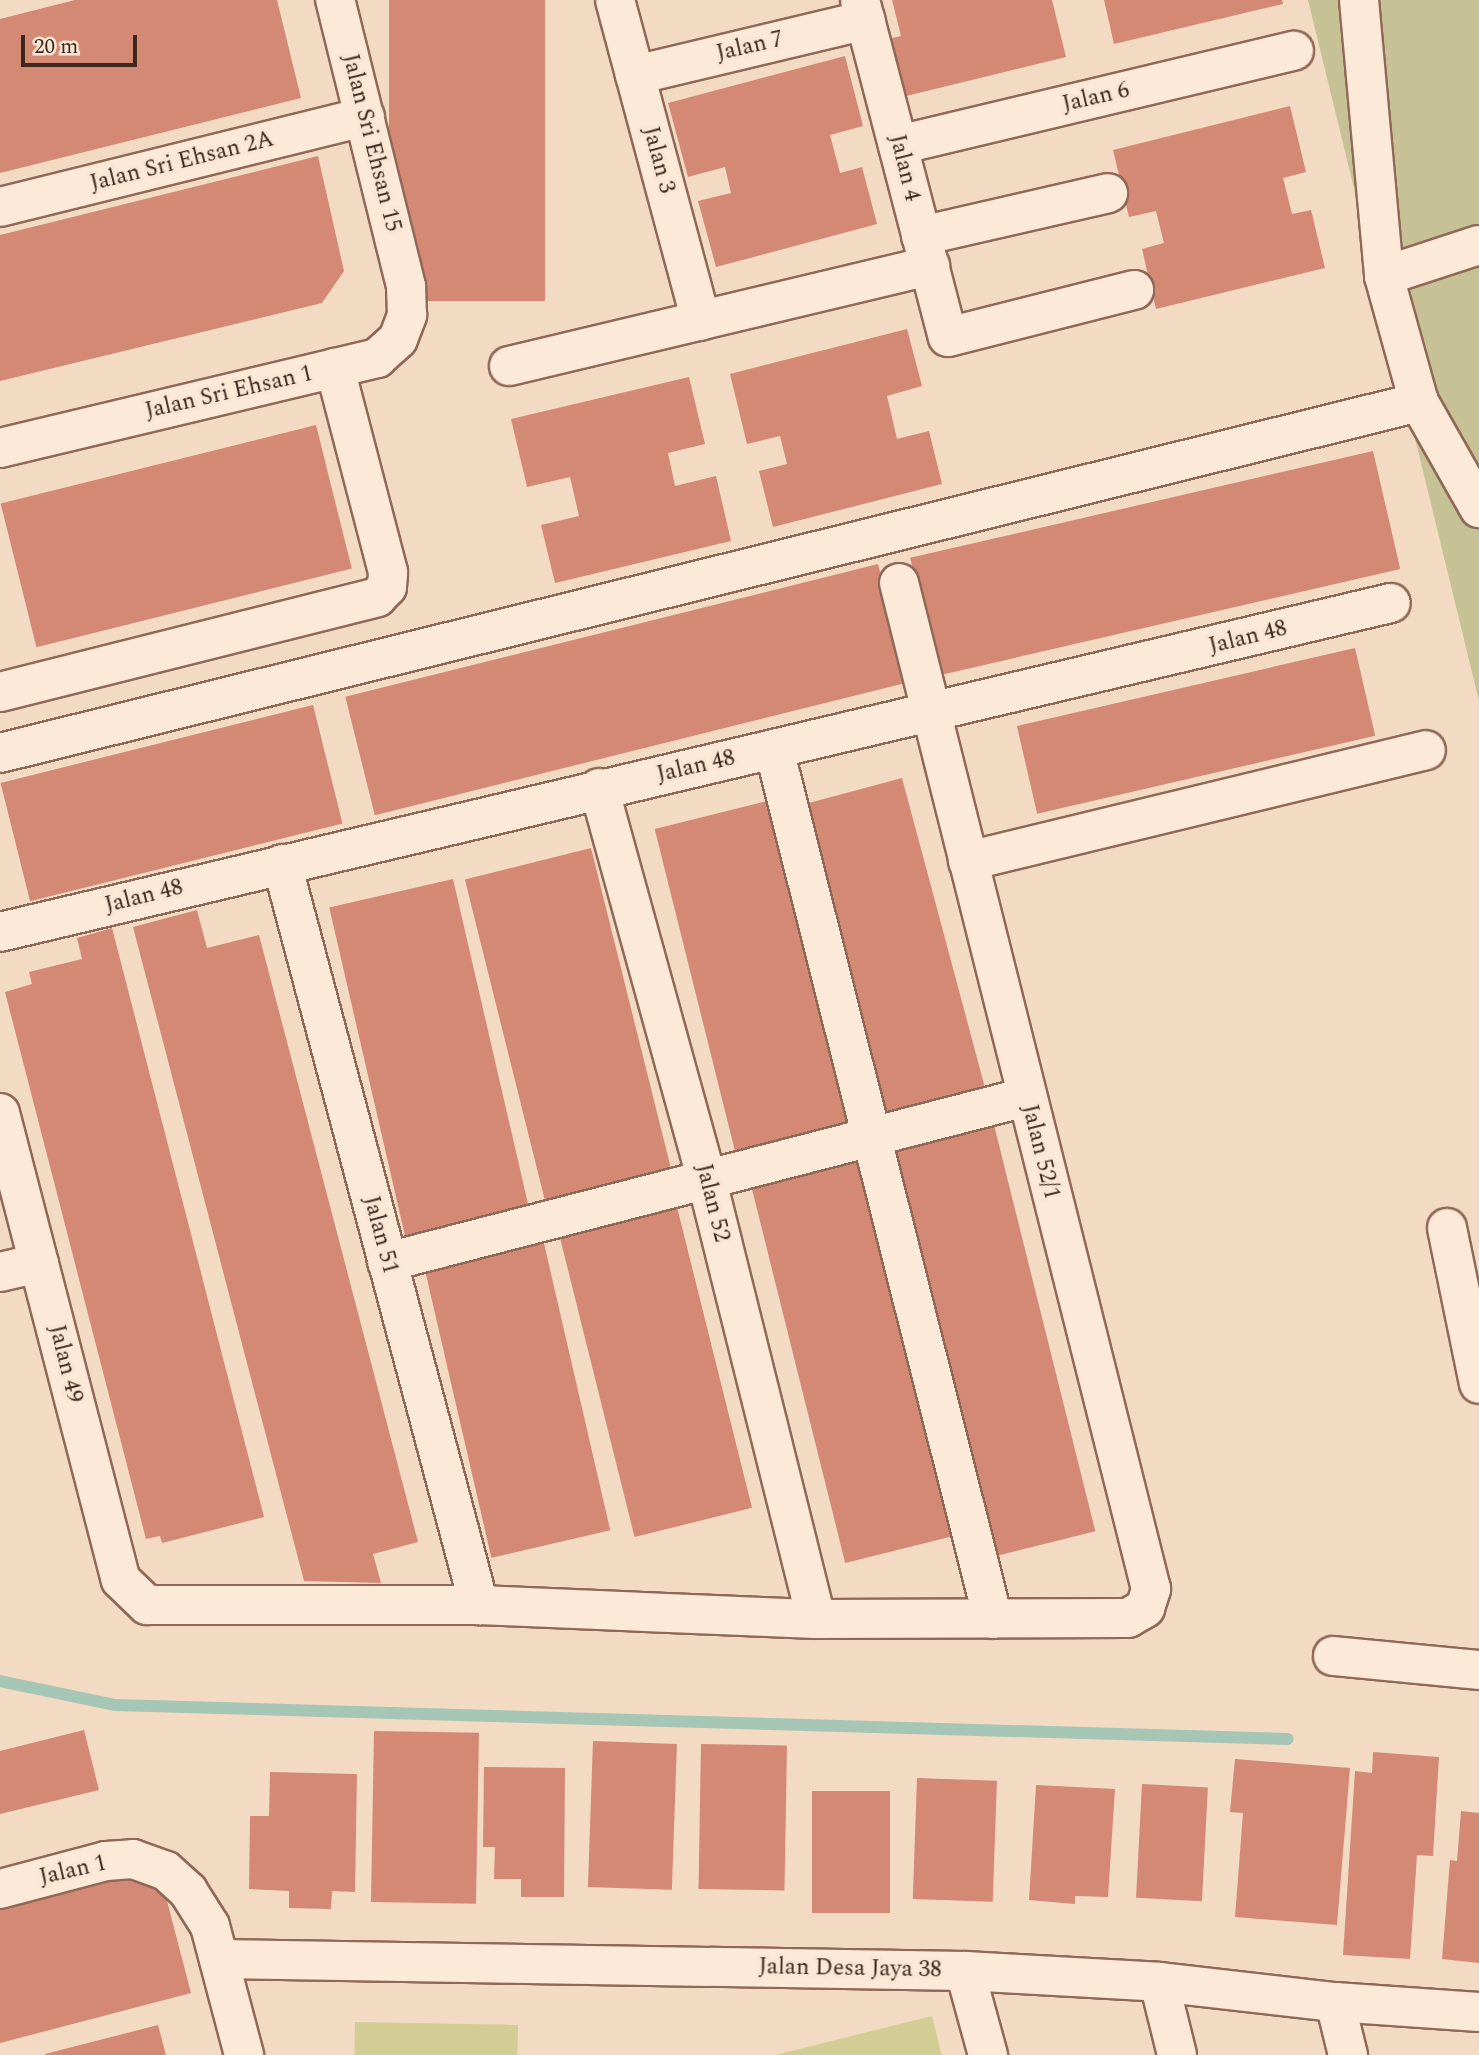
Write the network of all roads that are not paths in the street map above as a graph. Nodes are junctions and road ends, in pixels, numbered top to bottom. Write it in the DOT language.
graph roads {
  1 [pos="335,0"];
  2 [pos="615,0"];
  3 [pos="1359,0"];
  4 [pos="863,10"];
  5 [pos="1294,51"];
  6 [pos="635,75"];
  7 [pos="365,117"];
  8 [pos="898,145"];
  9 [pos="1108,193"];
  10 [pos="0,207"];
  11 [pos="1479,245"];
  12 [pos="925,251"];
  13 [pos="1384,276"];
  14 [pos="406,286"];
  15 [pos="1134,290"];
  16 [pos="701,321"];
  17 [pos="509,366"];
  18 [pos="335,368"];
  19 [pos="1419,401"];
  20 [pos="0,447"];
  21 [pos="1479,508"];
  22 [pos="899,583"];
  23 [pos="1391,603"];
  24 [pos="0,692"];
  25 [pos="932,715"];
  26 [pos="774,750"];
  27 [pos="1426,750"];
  28 [pos="0,752"];
  29 [pos="599,788"];
  30 [pos="968,861"];
  31 [pos="282,864"];
  32 [pos="0,932"];
  33 [pos="1026,1097"];
  34 [pos="0,1114"];
  35 [pos="874,1135"];
  36 [pos="706,1177"];
  37 [pos="1447,1228"];
  38 [pos="387,1262"];
  39 [pos="39,1263"];
  40 [pos="0,1272"];
  41 [pos="1479,1384"];
  42 [pos="479,1605"];
  43 [pos="816,1619"];
  44 [pos="993,1619"];
  45 [pos="1333,1656"];
  46 [pos="1479,1670"];
  47 [pos="0,1889"];
  48 [pos="219,1959"];
  49 [pos="965,1971"];
  50 [pos="1159,1982"];
  51 [pos="1335,2002"];
  52 [pos="1479,2012"];
  53 [pos="244,2055"];
  54 [pos="988,2055"];
  55 [pos="1177,2055"];
  56 [pos="1348,2055"];
  1 -- 7 [label="street, Jalan Sri Ehsan 15"];
  2 -- 6 [label="street, Jalan 3"];
  3 -- 13 [label="street"];
  4 -- 6 [label="street, Jalan 7"];
  4 -- 8 [label="street, Jalan 4"];
  5 -- 8 [label="street, Jalan 6"];
  6 -- 16 [label="street, Jalan 3"];
  7 -- 10 [label="street, Jalan Sri Ehsan 2A"];
  7 -- 14 [label="street, Jalan Sri Ehsan 15"];
  8 -- 12 [label="street, Jalan 4"];
  9 -- 12 [label="street"];
  11 -- 13 [label="street"];
  12 -- 15 [label="street, Jalan 4"];
  12 -- 16 [label="street"];
  13 -- 19 [label="street"];
  14 -- 18 [label="street, Jalan Sri Ehsan 1"];
  16 -- 17 [label="street"];
  18 -- 20 [label="street, Jalan Sri Ehsan 1"];
  18 -- 24 [label="street"];
  19 -- 21 [label="street"];
  19 -- 28 [label="street"];
  22 -- 25 [label="street, Jalan 52/1"];
  23 -- 25 [label="street, Jalan 48"];
  25 -- 26 [label="street, Jalan 48"];
  25 -- 30 [label="street, Jalan 52/1"];
  26 -- 29 [label="street, Jalan 48"];
  26 -- 35 [label="street"];
  27 -- 30 [label="street"];
  29 -- 31 [label="street, Jalan 48"];
  29 -- 36 [label="street, Jalan 52"];
  30 -- 33 [label="street, Jalan 52/1"];
  31 -- 32 [label="street, Jalan 48"];
  31 -- 38 [label="street, Jalan 51"];
  33 -- 35 [label="street"];
  33 -- 44 [label="street, Jalan 52/1"];
  34 -- 39 [label="street, Jalan 49"];
  35 -- 36 [label="street"];
  35 -- 44 [label="street"];
  36 -- 38 [label="street"];
  36 -- 43 [label="street, Jalan 52"];
  37 -- 41 [label="street"];
  38 -- 42 [label="street, Jalan 51"];
  39 -- 40 [label="street"];
  39 -- 42 [label="street, Jalan 49"];
  42 -- 43 [label="street"];
  43 -- 44 [label="street"];
  45 -- 46 [label="street"];
  47 -- 48 [label="street, Jalan 1"];
  48 -- 49 [label="street, Jalan Desa Jaya 38"];
  48 -- 53 [label="street, Jalan 1"];
  49 -- 50 [label="street, Jalan Desa Jaya 38"];
  49 -- 54 [label="street"];
  50 -- 51 [label="street, Jalan Desa Jaya 38"];
  50 -- 55 [label="street"];
  51 -- 52 [label="street, Jalan Desa Jaya 38"];
  51 -- 56 [label="street"];
}
